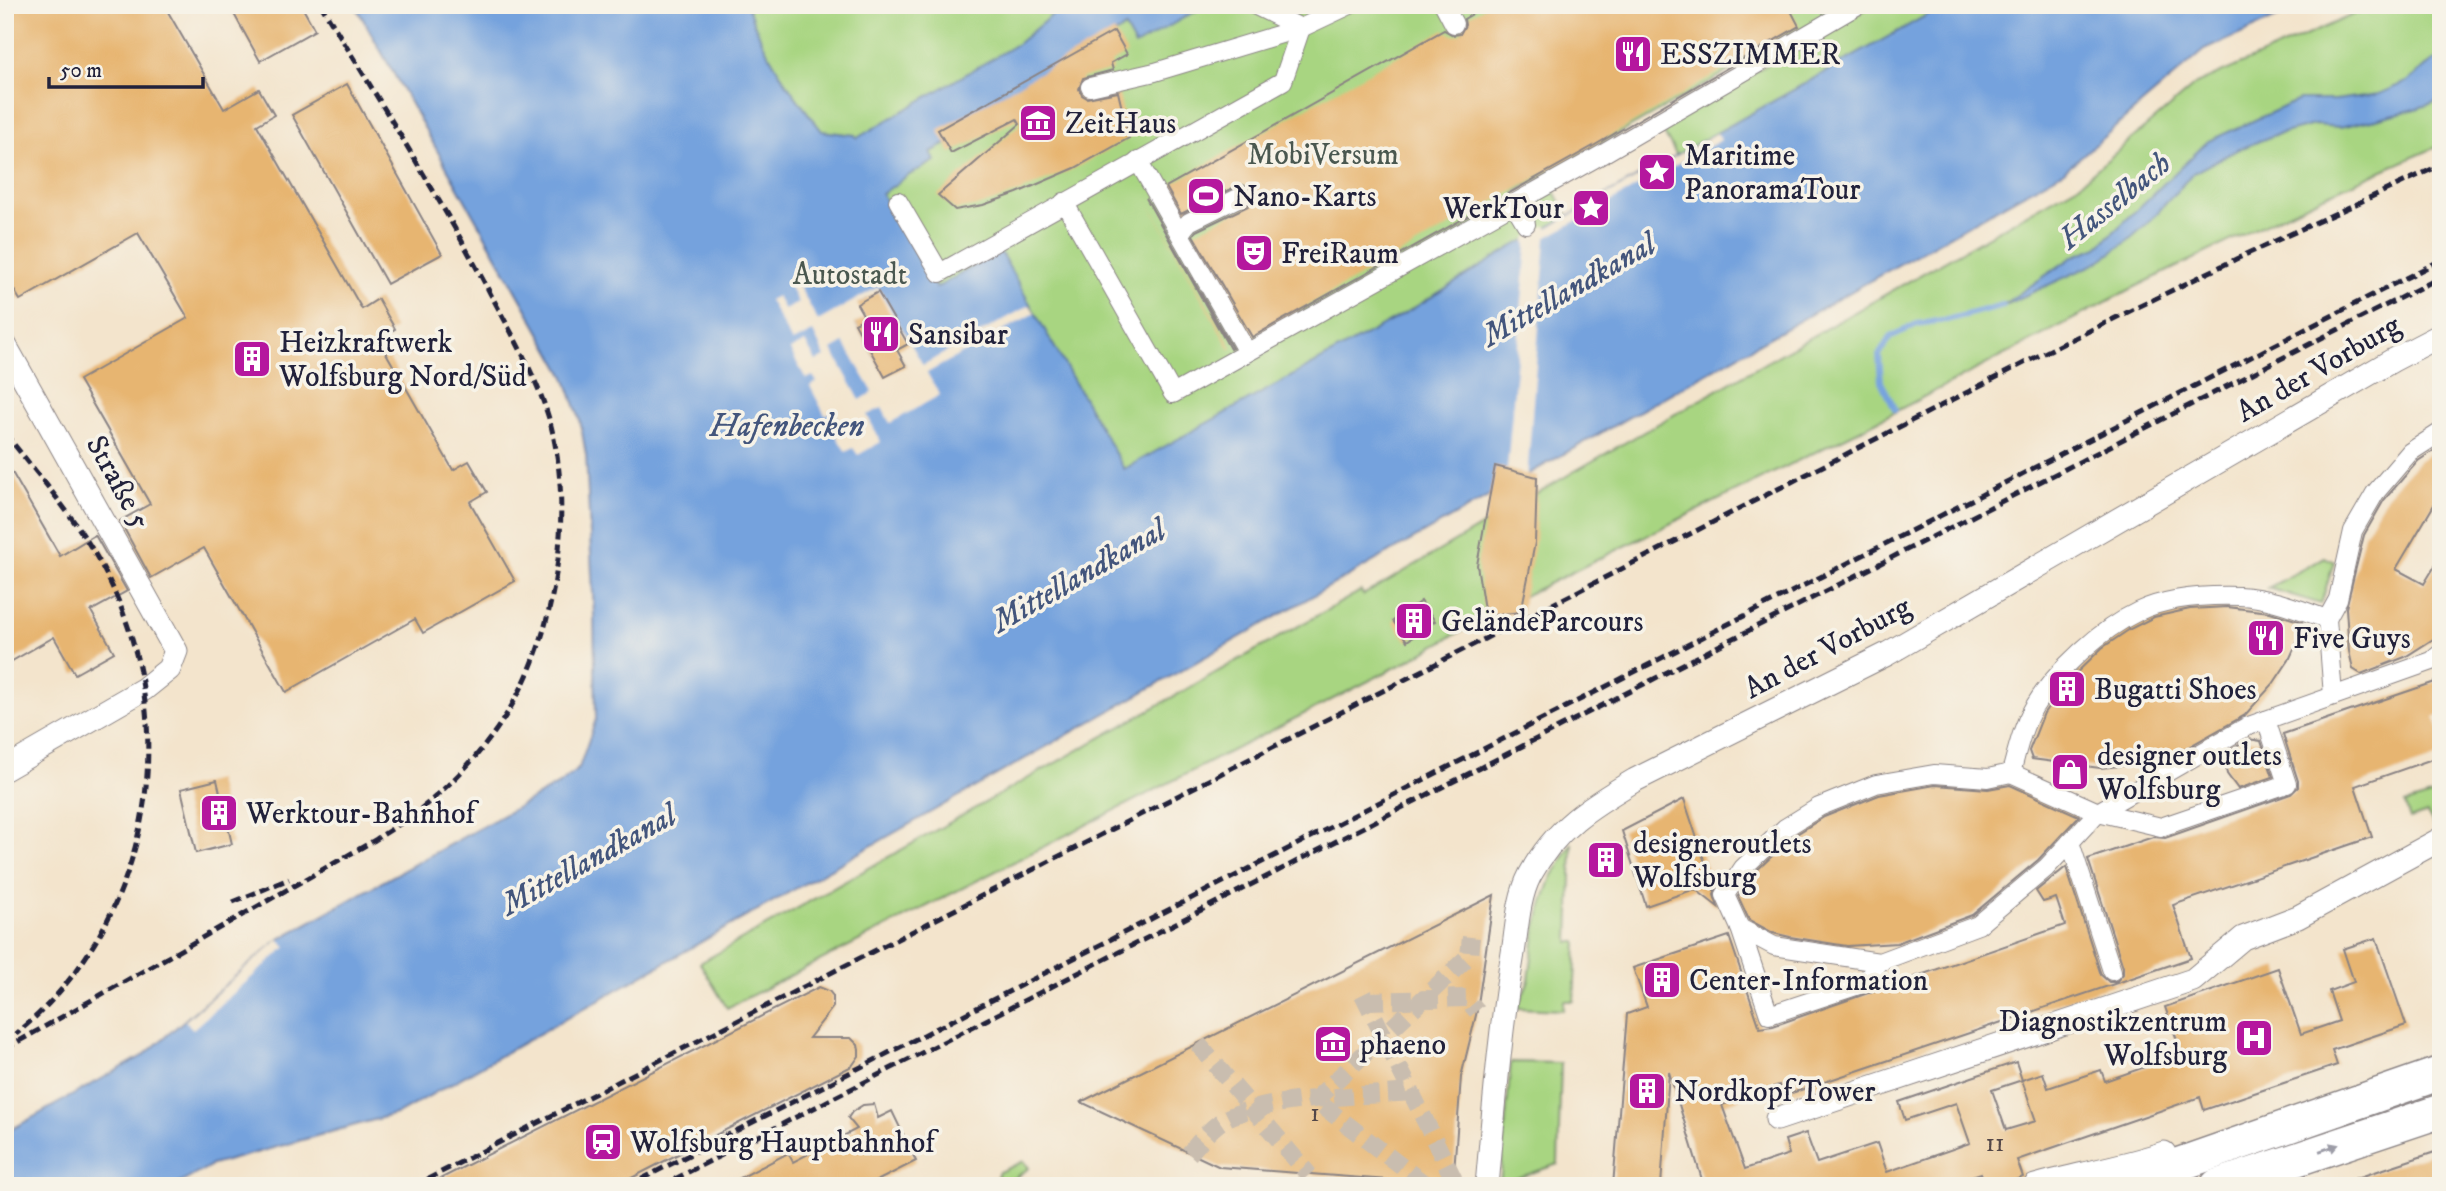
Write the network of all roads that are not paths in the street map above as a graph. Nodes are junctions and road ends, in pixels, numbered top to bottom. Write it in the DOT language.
graph roads {
  1 [pos="1254,5"];
  2 [pos="1350,5"];
  3 [pos="1444,5"];
  4 [pos="1857,5"];
  5 [pos="1454,24"];
  6 [pos="1301,28"];
  7 [pos="1090,87"];
  8 [pos="1139,161"];
  9 [pos="1242,197"];
  10 [pos="898,201"];
  11 [pos="1064,202"];
  12 [pos="1514,204"];
  13 [pos="1526,224"];
  14 [pos="1180,233"];
  15 [pos="2441,335"];
  16 [pos="5,345"];
  17 [pos="1247,352"];
  18 [pos="2441,432"];
  19 [pos="2327,619"];
  20 [pos="2438,658"];
  21 [pos="2333,696"];
  22 [pos="2266,720"];
  23 [pos="5,769"];
  24 [pos="2011,772"];
  25 [pos="2098,811"];
  26 [pos="2441,839"];
  27 [pos="2070,842"];
  28 [pos="1740,928"];
  29 [pos="1879,962"];
  30 [pos="2112,971"];
  31 [pos="2441,1073"];
  32 [pos="2441,1111"];
  33 [pos="1777,1119"];
  34 [pos="2311,1120"];
  35 [pos="2264,1170"];
  36 [pos="1487,1186"];
  37 [pos="2035,1186"];
  38 [pos="2117,1186"];
  39 [pos="2217,1186"];
  40 [pos="2232,1186"];
  1 -- 6 [label="street"];
  2 -- 6 [label="street"];
  3 -- 5 [label="street"];
  4 -- 12 [label="street"];
  6 -- 7 [label="street"];
  6 -- 8 [label="street"];
  8 -- 11 [label="street"];
  8 -- 14 [label="street"];
  9 -- 14 [label="street"];
  10 -- 11 [label="street"];
  11 -- 17 [label="street"];
  12 -- 13 [label="street"];
  12 -- 17 [label="street"];
  14 -- 17 [label="street"];
  15 -- 36 [label="street, An der Vorburg"];
  16 -- 23 [label="street, Straße 5"];
  18 -- 19 [label="street"];
  19 -- 21 [label="street"];
  19 -- 24 [label="street"];
  20 -- 21 [label="street"];
  21 -- 22 [label="street"];
  22 -- 25 [label="street"];
  22 -- 25 [label="street"];
  24 -- 25 [label="street"];
  24 -- 28 [label="street"];
  25 -- 27 [label="street"];
  26 -- 33 [label="street"];
  27 -- 29 [label="street"];
  27 -- 30 [label="street"];
  28 -- 29 [label="street"];
  28 -- 29 [label="street"];
  31 -- 34 [label="main road"];
  35 -- 32 [label="main road, one-way"];
  34 -- 37 [label="street"];
  34 -- 38 [label="main road"];
  35 -- 39 [label="main road"];
  35 -- 40 [label="street"];
}
